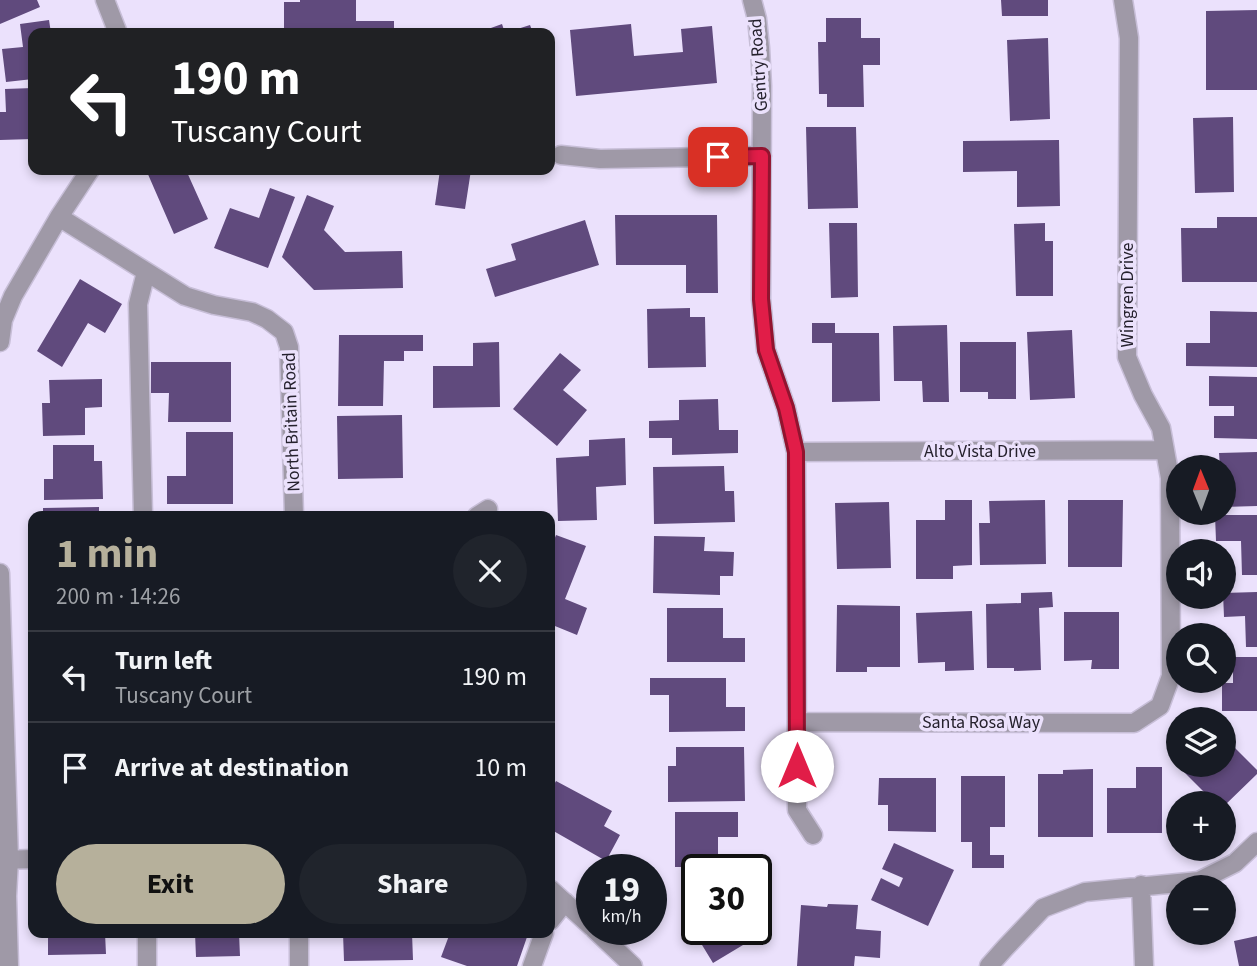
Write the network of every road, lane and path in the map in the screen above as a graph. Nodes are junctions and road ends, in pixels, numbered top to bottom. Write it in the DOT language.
graph roads {
  1 [pos="105,0"];
  2 [pos="752,0"];
  3 [pos="1123,0"];
  4 [pos="116,28"];
  5 [pos="561,155"];
  6 [pos="762,156"];
  7 [pos="87,175"];
  8 [pos="59,217"];
  9 [pos="146,272"];
  10 [pos="0,342"];
  11 [pos="1165,450"];
  12 [pos="796,452"];
  13 [pos="143,511"];
  14 [pos="294,511"];
  15 [pos="0,573"];
  16 [pos="1160,706"];
  17 [pos="797,722"];
  18 [pos="813,835"];
  19 [pos="1257,842"];
  20 [pos="28,859"];
  21 [pos="5,860"];
  22 [pos="1141,886"];
  23 [pos="555,893"];
  24 [pos="565,902"];
  25 [pos="576,912"];
  26 [pos="555,915"];
  27 [pos="147,938"];
  28 [pos="299,938"];
  29 [pos="542,938"];
  30 [pos="611,945"];
  31 [pos="9,966"];
  32 [pos="147,966"];
  33 [pos="299,966"];
  34 [pos="532,966"];
  35 [pos="633,966"];
  36 [pos="989,966"];
  37 [pos="1144,966"];
  1 -- 4 [label="street"];
  2 -- 6 [label="street, Gentry Road"];
  3 -- 11 [label="street, Wingren Drive"];
  5 -- 6 [label="street"];
  6 -- 12 [label="street, Gentry Road"];
  7 -- 8 [label="street"];
  8 -- 9 [label="street, North Britain Road"];
  8 -- 10 [label="street"];
  9 -- 13 [label="street"];
  9 -- 14 [label="street, North Britain Road"];
  11 -- 12 [label="street, Alto Vista Drive"];
  11 -- 16 [label="street, Wingren Drive"];
  12 -- 17 [label="street, Gentry Road"];
  15 -- 21 [label="street"];
  16 -- 17 [label="street, Santa Rosa Way"];
  17 -- 18 [label="street, Gentry Road"];
  19 -- 22 [label="street"];
  20 -- 21 [label="street"];
  21 -- 31 [label="street"];
  22 -- 36 [label="street"];
  22 -- 37 [label="street"];
  23 -- 24 [label="street"];
  24 -- 25 [label="street"];
  24 -- 26 [label="street"];
  27 -- 32 [label="street"];
  28 -- 33 [label="street"];
  29 -- 34 [label="street"];
  30 -- 35 [label="street"];
}
